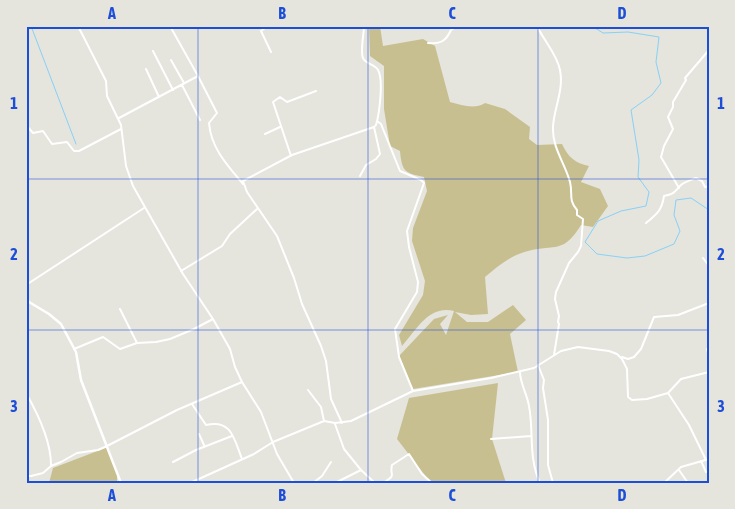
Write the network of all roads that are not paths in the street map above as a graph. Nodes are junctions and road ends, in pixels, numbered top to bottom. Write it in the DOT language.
graph roads {
  1 [pos="78,26"];
  2 [pos="170,26"];
  3 [pos="268,26"];
  4 [pos="364,26"];
  5 [pos="458,26"];
  6 [pos="537,26"];
  7 [pos="428,43"];
  8 [pos="709,50"];
  9 [pos="154,52"];
  10 [pos="271,52"];
  11 [pos="171,60"];
  12 [pos="146,69"];
  13 [pos="198,76"];
  14 [pos="183,84"];
  15 [pos="173,90"];
  16 [pos="316,91"];
  17 [pos="159,97"];
  18 [pos="118,119"];
  19 [pos="200,120"];
  20 [pos="377,122"];
  21 [pos="26,125"];
  22 [pos="280,127"];
  23 [pos="374,127"];
  24 [pos="121,128"];
  25 [pos="265,134"];
  26 [pos="291,156"];
  27 [pos="360,176"];
  28 [pos="243,184"];
  29 [pos="709,186"];
  30 [pos="679,188"];
  31 [pos="144,208"];
  32 [pos="257,209"];
  33 [pos="646,222"];
  34 [pos="703,258"];
  35 [pos="709,266"];
  36 [pos="181,271"];
  37 [pos="26,285"];
  38 [pos="26,296"];
  39 [pos="709,303"];
  40 [pos="28,304"];
  41 [pos="120,309"];
  42 [pos="213,319"];
  43 [pos="137,343"];
  44 [pos="74,349"];
  45 [pos="707,349"];
  46 [pos="554,355"];
  47 [pos="620,357"];
  48 [pos="709,357"];
  49 [pos="538,365"];
  50 [pos="520,372"];
  51 [pos="709,372"];
  52 [pos="242,382"];
  53 [pos="308,390"];
  54 [pos="413,391"];
  55 [pos="26,393"];
  56 [pos="668,393"];
  57 [pos="192,404"];
  58 [pos="324,421"];
  59 [pos="335,423"];
  60 [pos="342,423"];
  61 [pos="199,434"];
  62 [pos="232,436"];
  63 [pos="531,436"];
  64 [pos="491,439"];
  65 [pos="273,442"];
  66 [pos="108,446"];
  67 [pos="204,446"];
  68 [pos="242,459"];
  69 [pos="707,460"];
  70 [pos="701,461"];
  71 [pos="174,462"];
  72 [pos="331,462"];
  73 [pos="51,466"];
  74 [pos="361,470"];
  75 [pos="679,470"];
  76 [pos="706,472"];
  77 [pos="26,476"];
  78 [pos="121,483"];
  79 [pos="190,483"];
  80 [pos="294,483"];
  81 [pos="314,483"];
  82 [pos="335,483"];
  83 [pos="375,483"];
  84 [pos="383,483"];
  85 [pos="432,483"];
  86 [pos="540,483"];
  87 [pos="553,483"];
  88 [pos="664,483"];
  89 [pos="688,483"];
  1 -- 18 [label="street"];
  2 -- 13 [label="street"];
  3 -- 10 [label="street"];
  4 -- 20 [label="street"];
  5 -- 7 [label="street"];
  6 -- 46 [label="street"];
  8 -- 30 [label="street"];
  9 -- 15 [label="street"];
  11 -- 14 [label="street"];
  12 -- 17 [label="street"];
  13 -- 14 [label="street"];
  13 -- 28 [label="street"];
  14 -- 15 [label="street"];
  14 -- 19 [label="street"];
  15 -- 17 [label="street"];
  16 -- 22 [label="street"];
  17 -- 18 [label="street"];
  18 -- 24 [label="street"];
  20 -- 23 [label="street"];
  20 -- 54 [label="street"];
  21 -- 24 [label="street"];
  22 -- 25 [label="street"];
  22 -- 26 [label="street"];
  23 -- 26 [label="street"];
  23 -- 27 [label="street"];
  24 -- 31 [label="street"];
  26 -- 28 [label="street"];
  28 -- 32 [label="street"];
  29 -- 30 [label="street"];
  30 -- 33 [label="street"];
  31 -- 36 [label="street"];
  31 -- 37 [label="street"];
  32 -- 36 [label="street"];
  32 -- 60 [label="street"];
  34 -- 35 [label="street"];
  36 -- 42 [label="street"];
  38 -- 40 [label="street"];
  39 -- 47 [label="street"];
  40 -- 44 [label="street"];
  41 -- 43 [label="street"];
  42 -- 43 [label="street"];
  42 -- 52 [label="street"];
  43 -- 44 [label="street"];
  44 -- 66 [label="street"];
  45 -- 48 [label="street"];
  46 -- 47 [label="street"];
  46 -- 49 [label="street"];
  47 -- 56 [label="street"];
  49 -- 50 [label="street"];
  49 -- 87 [label="street"];
  50 -- 54 [label="street"];
  50 -- 63 [label="street"];
  51 -- 56 [label="street"];
  52 -- 57 [label="street"];
  52 -- 65 [label="street"];
  53 -- 58 [label="street"];
  54 -- 60 [label="street"];
  55 -- 73 [label="street"];
  56 -- 69 [label="street"];
  57 -- 62 [label="street"];
  57 -- 66 [label="street"];
  58 -- 59 [label="street"];
  58 -- 65 [label="street"];
  59 -- 60 [label="street"];
  59 -- 74 [label="street"];
  61 -- 67 [label="street"];
  62 -- 67 [label="street"];
  62 -- 68 [label="street"];
  63 -- 64 [label="street"];
  63 -- 86 [label="street"];
  65 -- 68 [label="street"];
  65 -- 80 [label="street"];
  66 -- 73 [label="street"];
  66 -- 78 [label="street"];
  67 -- 71 [label="street"];
  68 -- 79 [label="street"];
  69 -- 70 [label="street"];
  70 -- 75 [label="street"];
  70 -- 76 [label="street"];
  72 -- 81 [label="street"];
  73 -- 77 [label="street"];
  74 -- 82 [label="street"];
  74 -- 83 [label="street"];
  75 -- 88 [label="street"];
  75 -- 89 [label="street"];
  84 -- 85 [label="street"];
}
